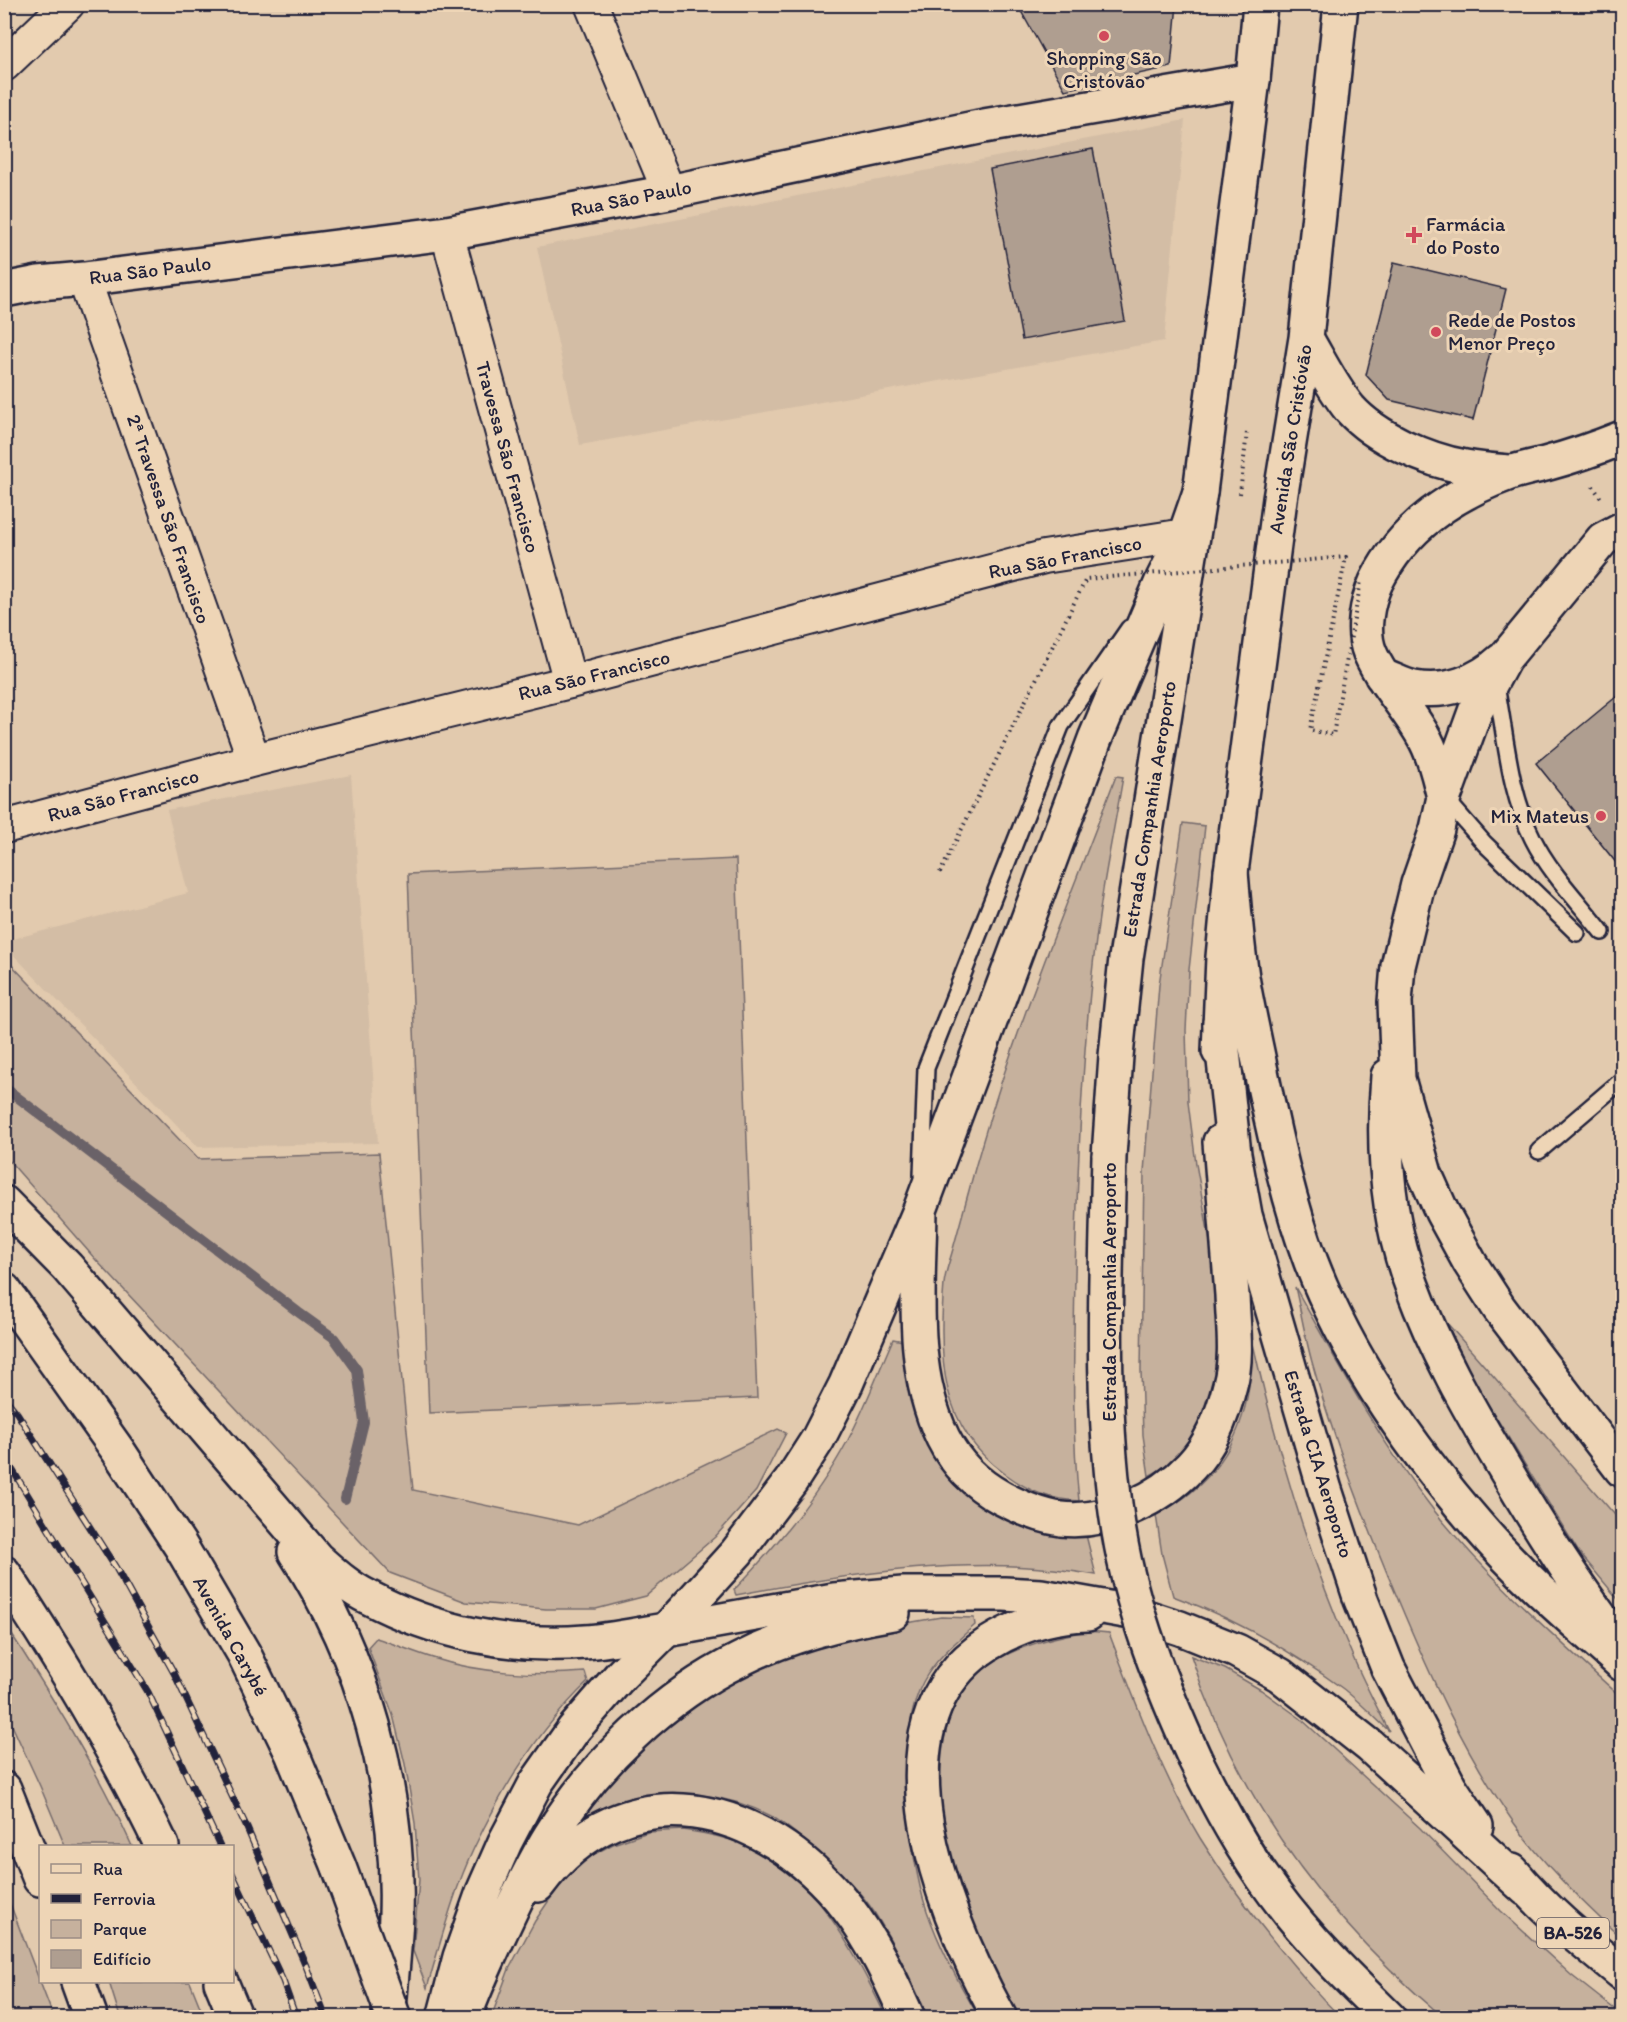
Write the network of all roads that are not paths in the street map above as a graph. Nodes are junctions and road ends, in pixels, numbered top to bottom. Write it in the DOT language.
graph roads {
  1 [pos="591,4"];
  2 [pos="1260,4"];
  3 [pos="1341,4"];
  4 [pos="60,7"];
  5 [pos="4,65"];
  6 [pos="1253,80"];
  7 [pos="669,192"];
  8 [pos="447,233"];
  9 [pos="84,279"];
  10 [pos="4,290"];
  11 [pos="1306,338"];
  12 [pos="1623,438"];
  13 [pos="1511,472"];
  14 [pos="1200,492"];
  15 [pos="1613,534"];
  16 [pos="1185,535"];
  17 [pos="1163,579"];
  18 [pos="1499,667"];
  19 [pos="1382,675"];
  20 [pos="570,682"];
  21 [pos="254,760"];
  22 [pos="1444,797"];
  23 [pos="4,827"];
  24 [pos="1231,873"];
  25 [pos="1602,932"];
  26 [pos="1577,933"];
  27 [pos="1395,1002"];
  28 [pos="1220,1023"];
  29 [pos="1623,1080"];
  30 [pos="1539,1151"];
  31 [pos="4,1203"];
  32 [pos="920,1210"];
  33 [pos="4,1290"];
  34 [pos="241,1470"];
  35 [pos="1623,1470"];
  36 [pos="4,1573"];
  37 [pos="1004,1594"];
  38 [pos="1131,1612"];
  39 [pos="666,1630"];
  40 [pos="1623,1646"];
  41 [pos="1623,1664"];
  42 [pos="4,1789"];
  43 [pos="162,1845"];
  44 [pos="39,1876"];
  45 [pos="1526,1888"];
  46 [pos="497,1939"];
  47 [pos="1623,1973"];
  48 [pos="76,1983"];
  49 [pos="76,1983"];
  50 [pos="221,1983"];
  51 [pos="84,2018"];
  52 [pos="91,2018"];
  53 [pos="236,2018"];
  54 [pos="388,2018"];
  55 [pos="394,2018"];
  56 [pos="444,2018"];
  57 [pos="465,2018"];
  58 [pos="908,2018"];
  59 [pos="1000,2018"];
  60 [pos="1389,2018"];
  1 -- 7 [label="street"];
  2 -- 6 [label="main road"];
  3 -- 11 [label="main road, Avenida São Cristóvão"];
  4 -- 5 [label="street"];
  6 -- 7 [label="main road, Rua São Paulo"];
  6 -- 14 [label="main road"];
  7 -- 8 [label="main road, Rua São Paulo"];
  8 -- 9 [label="main road, Rua São Paulo"];
  8 -- 20 [label="street, Travessa São Francisco"];
  9 -- 10 [label="main road, Rua São Paulo"];
  9 -- 21 [label="street, 2ª Travessa São Francisco"];
  11 -- 13 [label="main road"];
  11 -- 24 [label="main road, Avenida São Cristóvão"];
  12 -- 13 [label="main road"];
  13 -- 19 [label="main road"];
  14 -- 16 [label="main road"];
  14 -- 60 [label="main road, Estrada Companhia Aeroporto, bridge"];
  15 -- 18 [label="main road"];
  16 -- 17 [label="main road"];
  16 -- 20 [label="street, Rua São Francisco"];
  17 -- 32 [label="main road"];
  17 -- 32 [label="lane"];
  18 -- 19 [label="main road"];
  18 -- 22 [label="main road"];
  18 -- 25 [label="lane"];
  19 -- 22 [label="main road"];
  20 -- 21 [label="street, Rua São Francisco"];
  21 -- 23 [label="street, Rua São Francisco"];
  22 -- 26 [label="lane"];
  22 -- 27 [label="main road"];
  24 -- 28 [label="main road, Estrada CIA Aeroporto"];
  24 -- 41 [label="main road"];
  27 -- 35 [label="main road"];
  27 -- 40 [label="main road"];
  28 -- 32 [label="main road"];
  28 -- 45 [label="main road, Estrada CIA Aeroporto"];
  29 -- 30 [label="lane"];
  31 -- 34 [label="main road"];
  32 -- 39 [label="main road"];
  33 -- 55 [label="main road, Avenida Carybé, bridge"];
  34 -- 39 [label="main road"];
  34 -- 54 [label="main road"];
  36 -- 43 [label="main road"];
  37 -- 38 [label="main road"];
  37 -- 39 [label="main road"];
  37 -- 46 [label="main road"];
  38 -- 45 [label="main road"];
  38 -- 59 [label="main road"];
  39 -- 56 [label="main road"];
  42 -- 44 [label="main road"];
  45 -- 47 [label="main road, Estrada CIA Aeroporto / BA-526"];
  46 -- 57 [label="main road"];
  46 -- 58 [label="main road"];
  48 -- 51 [label="main road"];
  49 -- 52 [label="main road"];
  50 -- 53 [label="main road"];
}
